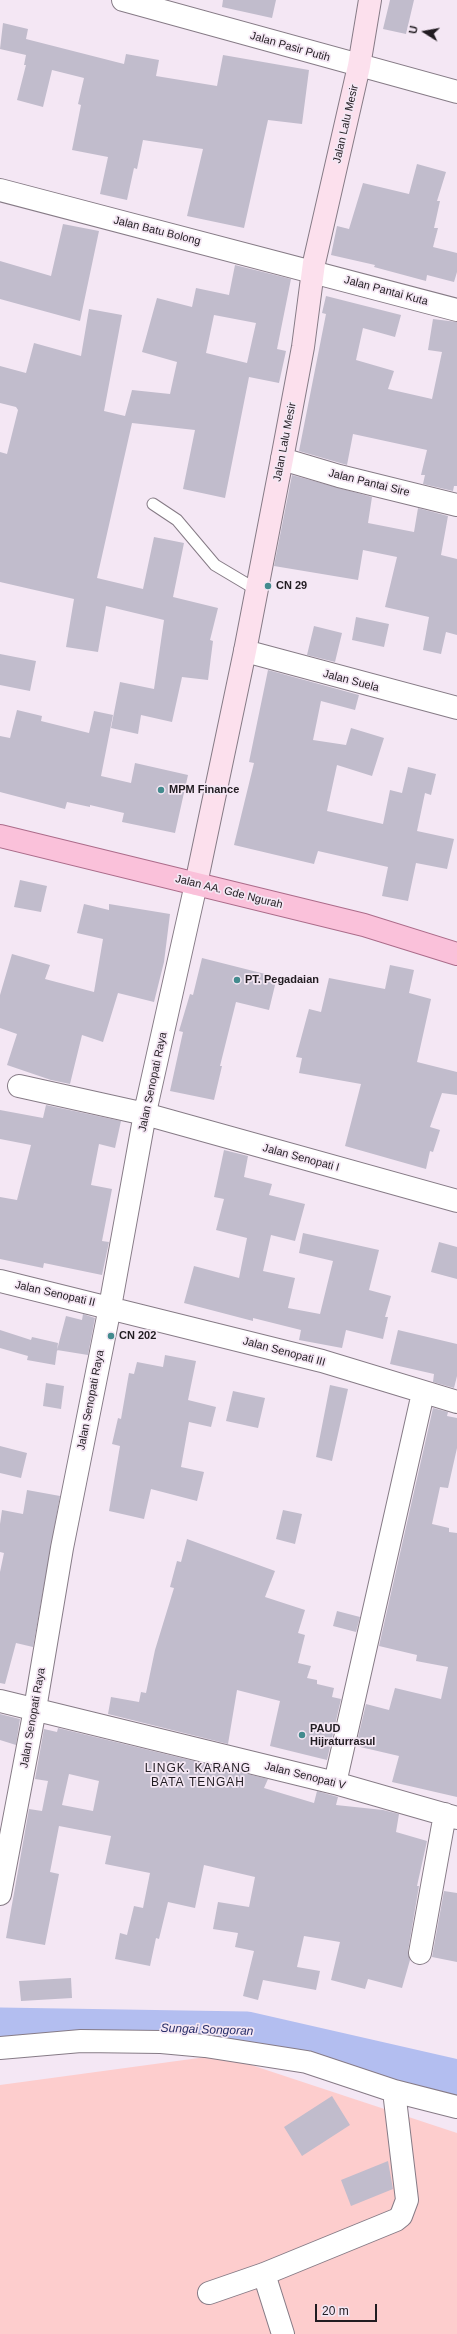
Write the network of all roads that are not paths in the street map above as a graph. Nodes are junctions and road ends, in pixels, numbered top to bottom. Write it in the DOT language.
graph roads {
  1 [pos="123,0"];
  2 [pos="370,0"];
  3 [pos="359,66"];
  4 [pos="457,92"];
  5 [pos="0,190"];
  6 [pos="314,273"];
  7 [pos="457,310"];
  8 [pos="282,459"];
  9 [pos="153,504"];
  10 [pos="457,505"];
  11 [pos="257,590"];
  12 [pos="246,651"];
  13 [pos="457,708"];
  14 [pos="0,836"];
  15 [pos="196,884"];
  16 [pos="457,954"];
  17 [pos="19,1086"];
  18 [pos="145,1114"];
  19 [pos="457,1201"];
  20 [pos="0,1281"];
  21 [pos="110,1307"];
  22 [pos="423,1393"];
  23 [pos="457,1402"];
  24 [pos="0,1701"];
  25 [pos="35,1709"];
  26 [pos="335,1783"];
  27 [pos="451,1816"];
  28 [pos="0,1894"];
  29 [pos="420,1953"];
  30 [pos="0,2048"];
  31 [pos="394,2091"];
  32 [pos="457,2107"];
  33 [pos="264,2274"];
  34 [pos="209,2292"];
  35 [pos="283,2334"];
  1 -- 3 [label="street, Jalan Pasir Putih"];
  2 -- 3 [label="street, Jalan Lalu Mesir"];
  3 -- 4 [label="street, Jalan Pasir Putih"];
  3 -- 6 [label="street, Jalan Lalu Mesir"];
  5 -- 6 [label="street, Jalan Batu Bolong"];
  6 -- 7 [label="street, Jalan Pantai Kuta"];
  6 -- 8 [label="street, Jalan Lalu Mesir"];
  8 -- 10 [label="street, Jalan Pantai Sire"];
  8 -- 11 [label="street, Jalan Lalu Mesir"];
  9 -- 11 [label="lane"];
  11 -- 12 [label="street, Jalan Lalu Mesir"];
  12 -- 13 [label="street, Jalan Suela"];
  12 -- 15 [label="street, Jalan Lalu Mesir"];
  14 -- 15 [label="main road, Jalan AA. Gde Ngurah"];
  15 -- 16 [label="main road, Jalan AA. Gde Ngurah"];
  15 -- 18 [label="street, Jalan Senopati Raya"];
  17 -- 18 [label="street, Jalan Senopati I"];
  18 -- 19 [label="street, Jalan Senopati I"];
  18 -- 21 [label="street, Jalan Senopati Raya"];
  20 -- 21 [label="street, Jalan Senopati II"];
  21 -- 22 [label="street, Jalan Senopati III"];
  21 -- 25 [label="street, Jalan Senopati Raya"];
  22 -- 23 [label="street, Jalan Senopati III"];
  22 -- 26 [label="street"];
  24 -- 25 [label="street, Jalan Senopati V"];
  25 -- 26 [label="street, Jalan Senopati V"];
  25 -- 28 [label="street, Jalan Senopati Raya"];
  26 -- 27 [label="street, Jalan Senopati V"];
  27 -- 29 [label="street"];
  30 -- 31 [label="street"];
  31 -- 32 [label="street"];
  31 -- 33 [label="street"];
  33 -- 34 [label="street"];
  33 -- 35 [label="street"];
}
